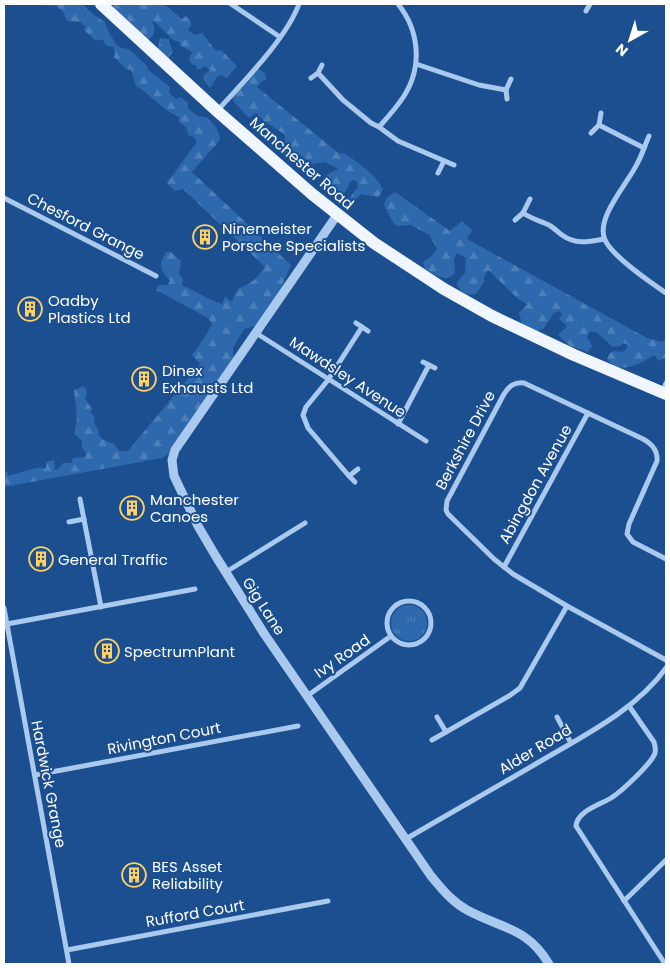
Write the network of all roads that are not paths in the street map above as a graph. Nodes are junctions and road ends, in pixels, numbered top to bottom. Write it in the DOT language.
graph roads {
  1 [pos="101,4"];
  2 [pos="231,4"];
  3 [pos="300,4"];
  4 [pos="398,4"];
  5 [pos="590,4"];
  6 [pos="586,11"];
  7 [pos="280,37"];
  8 [pos="322,64"];
  9 [pos="416,64"];
  10 [pos="318,73"];
  11 [pos="311,78"];
  12 [pos="511,79"];
  13 [pos="506,90"];
  14 [pos="507,99"];
  15 [pos="217,111"];
  16 [pos="601,113"];
  17 [pos="599,125"];
  18 [pos="379,127"];
  19 [pos="591,133"];
  20 [pos="649,136"];
  21 [pos="644,148"];
  22 [pos="444,161"];
  23 [pos="454,165"];
  24 [pos="438,174"];
  25 [pos="4,198"];
  26 [pos="530,199"];
  27 [pos="523,213"];
  28 [pos="336,215"];
  29 [pos="515,220"];
  30 [pos="604,239"];
  31 [pos="156,276"];
  32 [pos="666,293"];
  33 [pos="356,323"];
  34 [pos="362,327"];
  35 [pos="368,331"];
  36 [pos="256,333"];
  37 [pos="423,362"];
  38 [pos="429,365"];
  39 [pos="435,368"];
  40 [pos="328,380"];
  41 [pos="665,390"];
  42 [pos="588,413"];
  43 [pos="398,424"];
  44 [pos="426,441"];
  45 [pos="358,469"];
  46 [pos="350,476"];
  47 [pos="355,482"];
  48 [pos="80,499"];
  49 [pos="84,519"];
  50 [pos="69,522"];
  51 [pos="305,523"];
  52 [pos="666,559"];
  53 [pos="504,567"];
  54 [pos="226,572"];
  55 [pos="195,589"];
  56 [pos="101,606"];
  57 [pos="567,606"];
  58 [pos="4,608"];
  59 [pos="7,624"];
  60 [pos="391,636"];
  61 [pos="666,660"];
  62 [pos="666,668"];
  63 [pos="307,696"];
  64 [pos="629,706"];
  65 [pos="437,717"];
  66 [pos="557,717"];
  67 [pos="298,726"];
  68 [pos="446,732"];
  69 [pos="432,740"];
  70 [pos="571,743"];
  71 [pos="35,775"];
  72 [pos="406,839"];
  73 [pos="666,860"];
  74 [pos="328,901"];
  75 [pos="624,901"];
  76 [pos="67,950"];
  77 [pos="70,964"];
  78 [pos="549,964"];
  79 [pos="665,964"];
  1 -- 15 [label="main road, Manchester Road"];
  2 -- 7 [label="street"];
  3 -- 7 [label="street"];
  4 -- 9 [label="street"];
  5 -- 6 [label="street"];
  7 -- 15 [label="street"];
  8 -- 10 [label="street"];
  9 -- 13 [label="street"];
  9 -- 18 [label="street"];
  10 -- 11 [label="street"];
  10 -- 18 [label="street"];
  12 -- 13 [label="street"];
  13 -- 14 [label="street"];
  15 -- 28 [label="main road, Manchester Road"];
  16 -- 17 [label="street"];
  17 -- 19 [label="street"];
  17 -- 21 [label="street"];
  18 -- 22 [label="street"];
  20 -- 21 [label="street"];
  21 -- 30 [label="street"];
  22 -- 23 [label="street"];
  22 -- 24 [label="street"];
  25 -- 31 [label="street, Chesford Grange"];
  26 -- 27 [label="street"];
  27 -- 29 [label="street"];
  27 -- 30 [label="street"];
  28 -- 36 [label="street, Gig Lane"];
  28 -- 41 [label="main road, Manchester Road"];
  30 -- 32 [label="street"];
  33 -- 34 [label="street"];
  34 -- 35 [label="street"];
  34 -- 40 [label="street"];
  36 -- 40 [label="street, Mawdsley Avenue"];
  36 -- 54 [label="street, Gig Lane"];
  37 -- 38 [label="street"];
  38 -- 39 [label="street"];
  38 -- 43 [label="street"];
  40 -- 43 [label="street, Mawdsley Avenue"];
  40 -- 46 [label="street"];
  42 -- 52 [label="street, Berkshire Drive"];
  42 -- 53 [label="street, Abingdon Avenue"];
  42 -- 53 [label="street, Berkshire Drive"];
  43 -- 44 [label="street, Mawdsley Avenue"];
  45 -- 46 [label="street"];
  46 -- 47 [label="street"];
  48 -- 49 [label="street"];
  49 -- 50 [label="street"];
  49 -- 56 [label="street"];
  51 -- 54 [label="street"];
  53 -- 57 [label="street, Berkshire Drive"];
  54 -- 63 [label="street, Gig Lane"];
  55 -- 56 [label="street"];
  56 -- 59 [label="street"];
  57 -- 61 [label="street, Berkshire Drive"];
  57 -- 68 [label="street"];
  58 -- 59 [label="street, Hardwick Grange"];
  59 -- 71 [label="street, Hardwick Grange"];
  60 -- 60 [label="street, Ivy Road"];
  60 -- 63 [label="street, Ivy Road"];
  62 -- 64 [label="street, Alder Road"];
  63 -- 72 [label="street, Gig Lane"];
  64 -- 70 [label="street, Alder Road"];
  64 -- 75 [label="street"];
  65 -- 68 [label="street"];
  66 -- 70 [label="street"];
  67 -- 71 [label="street, Rivington Court"];
  68 -- 69 [label="street"];
  70 -- 72 [label="street, Alder Road"];
  71 -- 76 [label="street, Hardwick Grange"];
  72 -- 78 [label="street, Gig Lane"];
  73 -- 75 [label="street"];
  74 -- 76 [label="street, Rufford Court"];
  75 -- 79 [label="street"];
  76 -- 77 [label="street, Hardwick Grange"];
}
